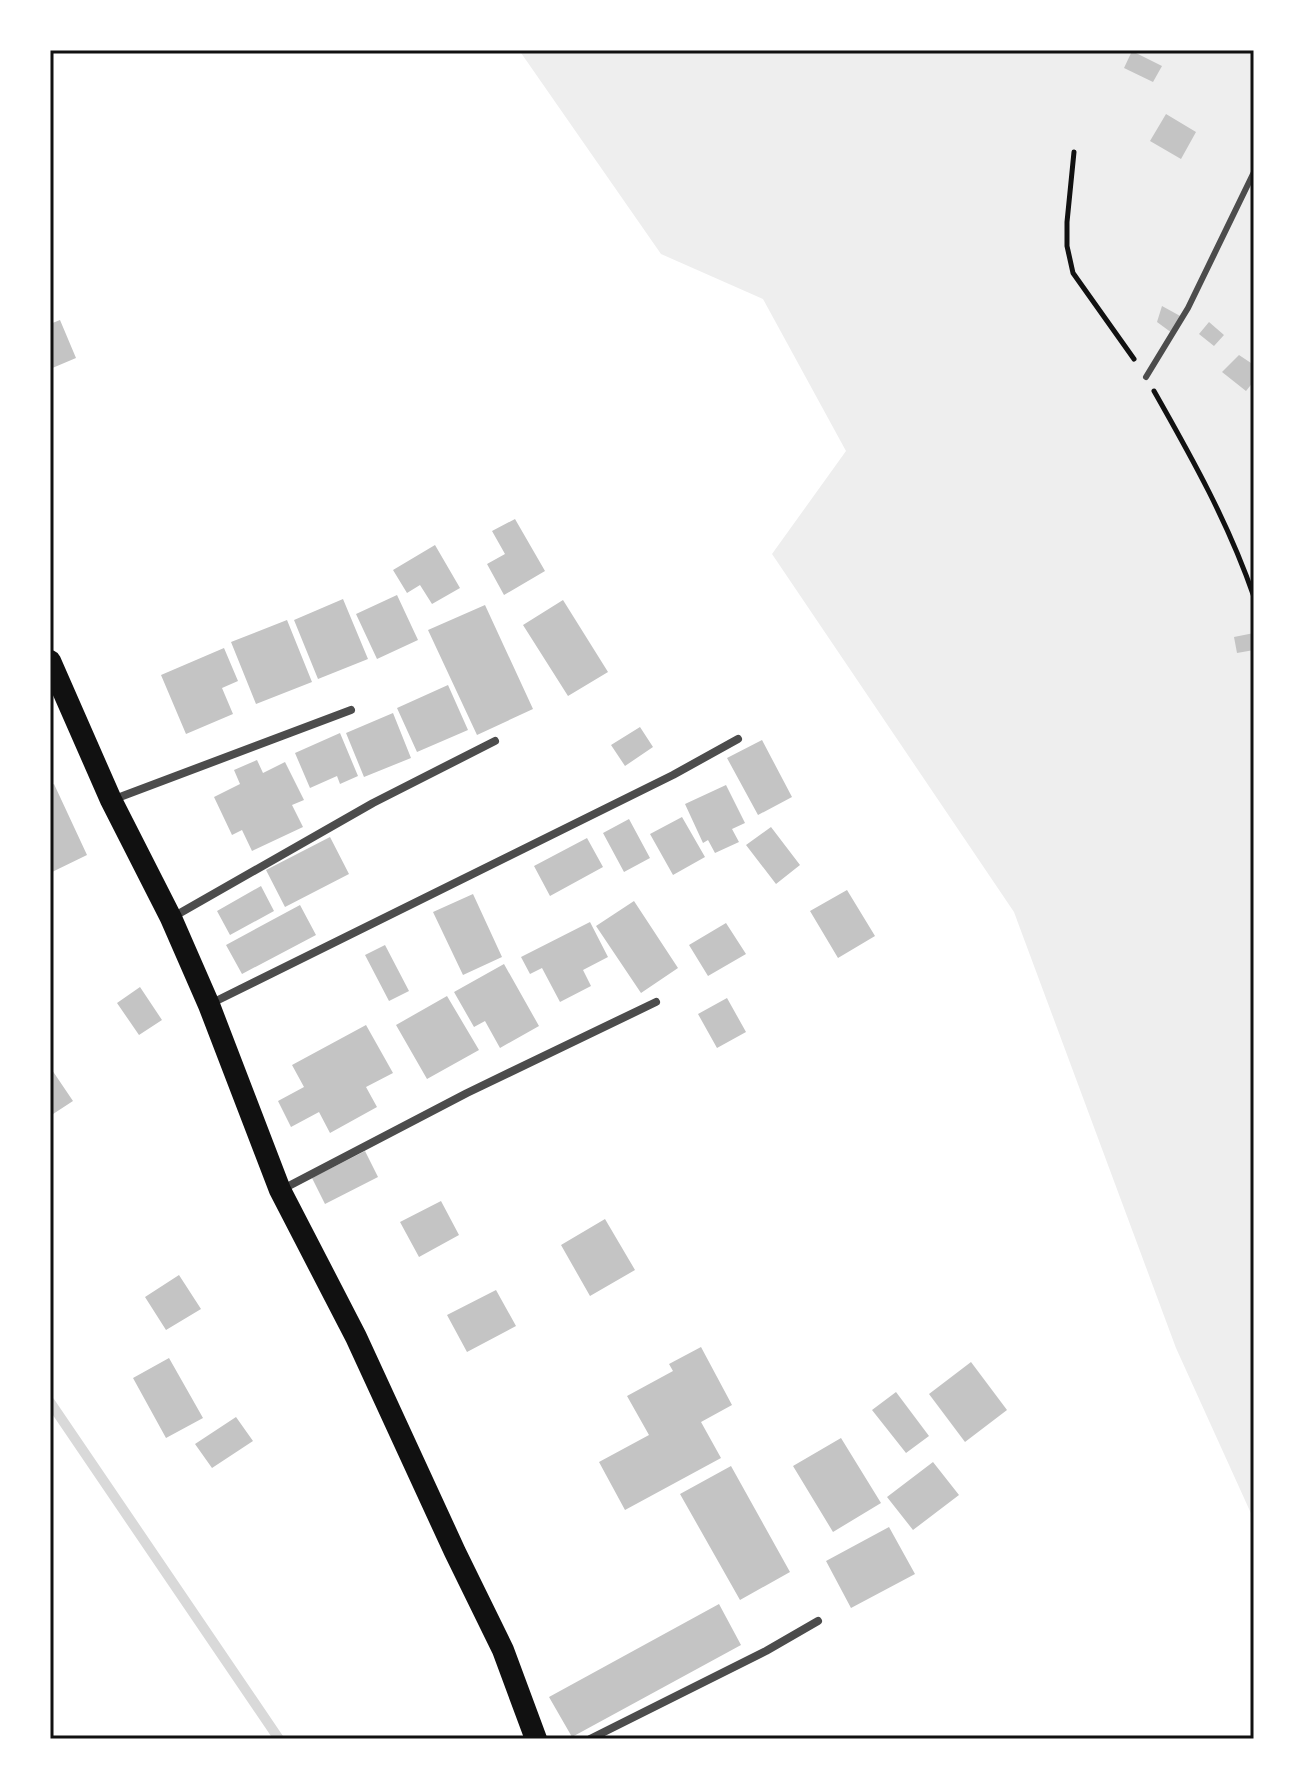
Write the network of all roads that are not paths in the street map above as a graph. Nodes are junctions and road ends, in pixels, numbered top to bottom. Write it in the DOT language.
graph roads {
  1 [pos="1254,172"];
  2 [pos="1146,377"];
  3 [pos="50,661"];
  4 [pos="351,710"];
  5 [pos="738,739"];
  6 [pos="495,741"];
  7 [pos="111,800"];
  8 [pos="171,918"];
  9 [pos="656,1002"];
  10 [pos="209,1005"];
  11 [pos="280,1190"];
  12 [pos="818,1621"];
  13 [pos="536,1739"];
  14 [pos="590,1739"];
  1 -- 2 [label="lane"];
  3 -- 7 [label="highway"];
  4 -- 7 [label="street"];
  5 -- 10 [label="street"];
  6 -- 8 [label="street"];
  7 -- 8 [label="highway"];
  8 -- 10 [label="highway"];
  9 -- 11 [label="street"];
  10 -- 11 [label="highway"];
  11 -- 13 [label="highway"];
  12 -- 14 [label="street"];
}
